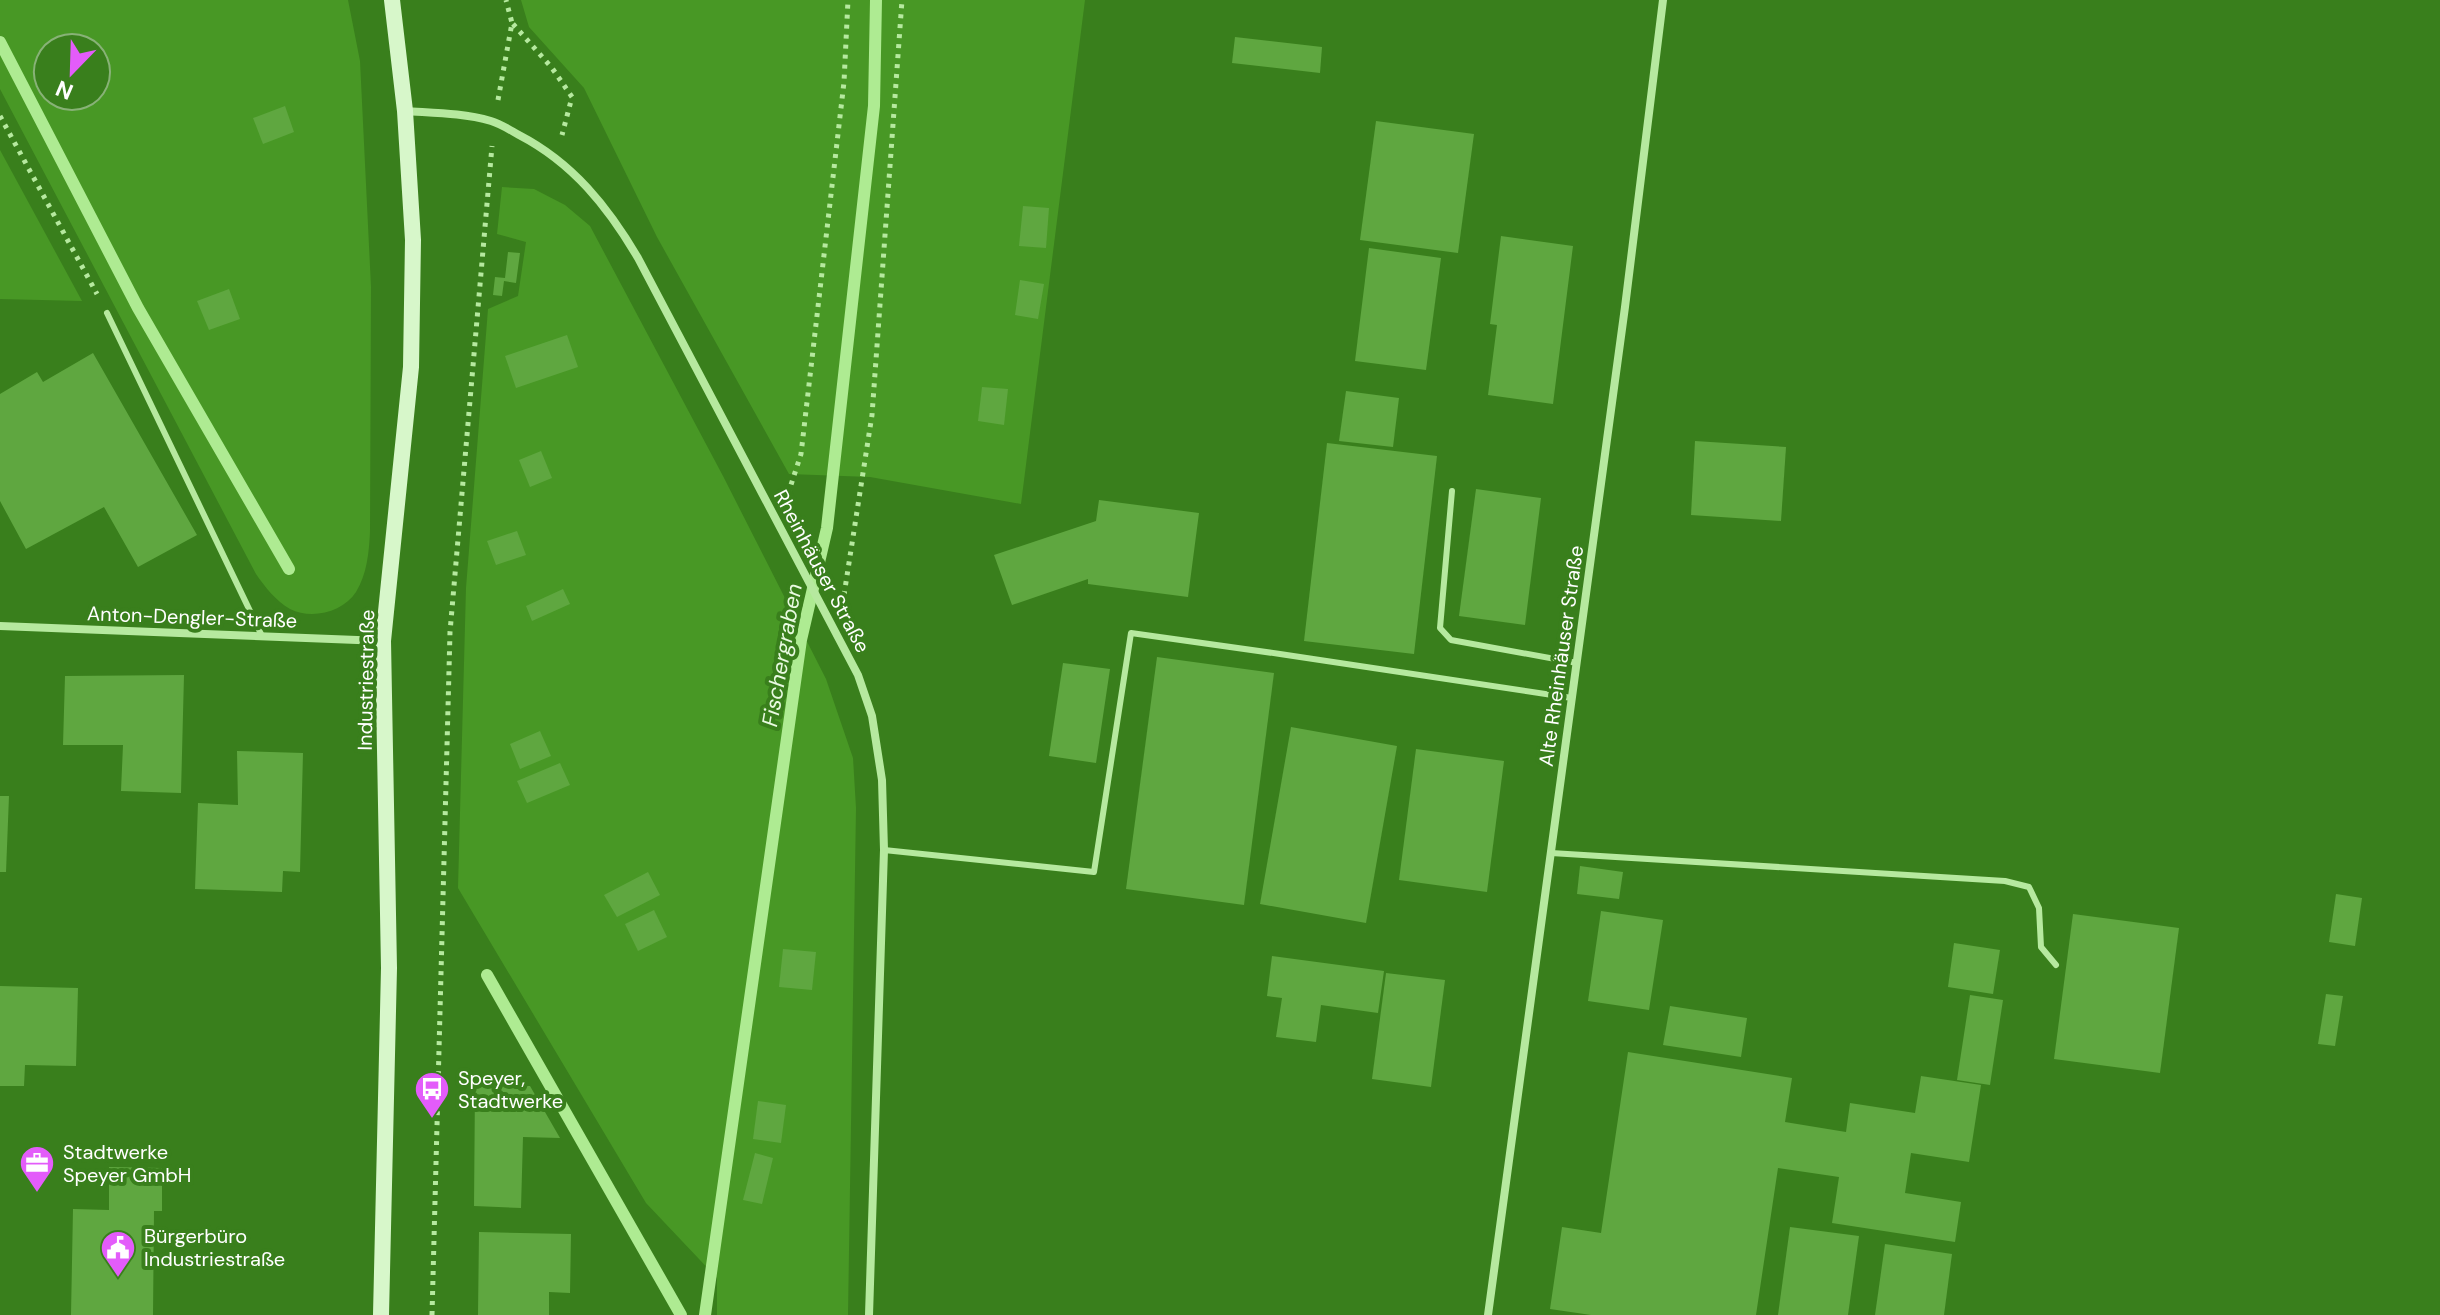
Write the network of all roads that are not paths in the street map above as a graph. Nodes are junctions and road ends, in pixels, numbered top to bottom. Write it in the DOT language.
graph roads {
  1 [pos="392,0"];
  2 [pos="1663,0"];
  3 [pos="405,111"];
  4 [pos="107,313"];
  5 [pos="1452,491"];
  6 [pos="0,626"];
  7 [pos="262,636"];
  8 [pos="383,641"];
  9 [pos="1577,663"];
  10 [pos="1572,698"];
  11 [pos="884,850"];
  12 [pos="1551,853"];
  13 [pos="2056,965"];
  14 [pos="381,1315"];
  15 [pos="869,1315"];
  16 [pos="1488,1315"];
  1 -- 3 [label="street, Industriestraße"];
  2 -- 9 [label="street, Alte Rheinhäuser Straße"];
  3 -- 8 [label="street, Industriestraße"];
  3 -- 11 [label="street, Rheinhäuser Straße"];
  4 -- 7 [label="lane"];
  5 -- 9 [label="lane"];
  6 -- 7 [label="street, Anton-Dengler-Straße"];
  7 -- 8 [label="street, Anton-Dengler-Straße"];
  8 -- 14 [label="street, Industriestraße"];
  9 -- 10 [label="street, Alte Rheinhäuser Straße"];
  10 -- 11 [label="lane"];
  10 -- 12 [label="street, Alte Rheinhäuser Straße"];
  11 -- 15 [label="street, Rheinhäuser Straße"];
  12 -- 13 [label="lane"];
  12 -- 16 [label="street, Alte Rheinhäuser Straße"];
}
